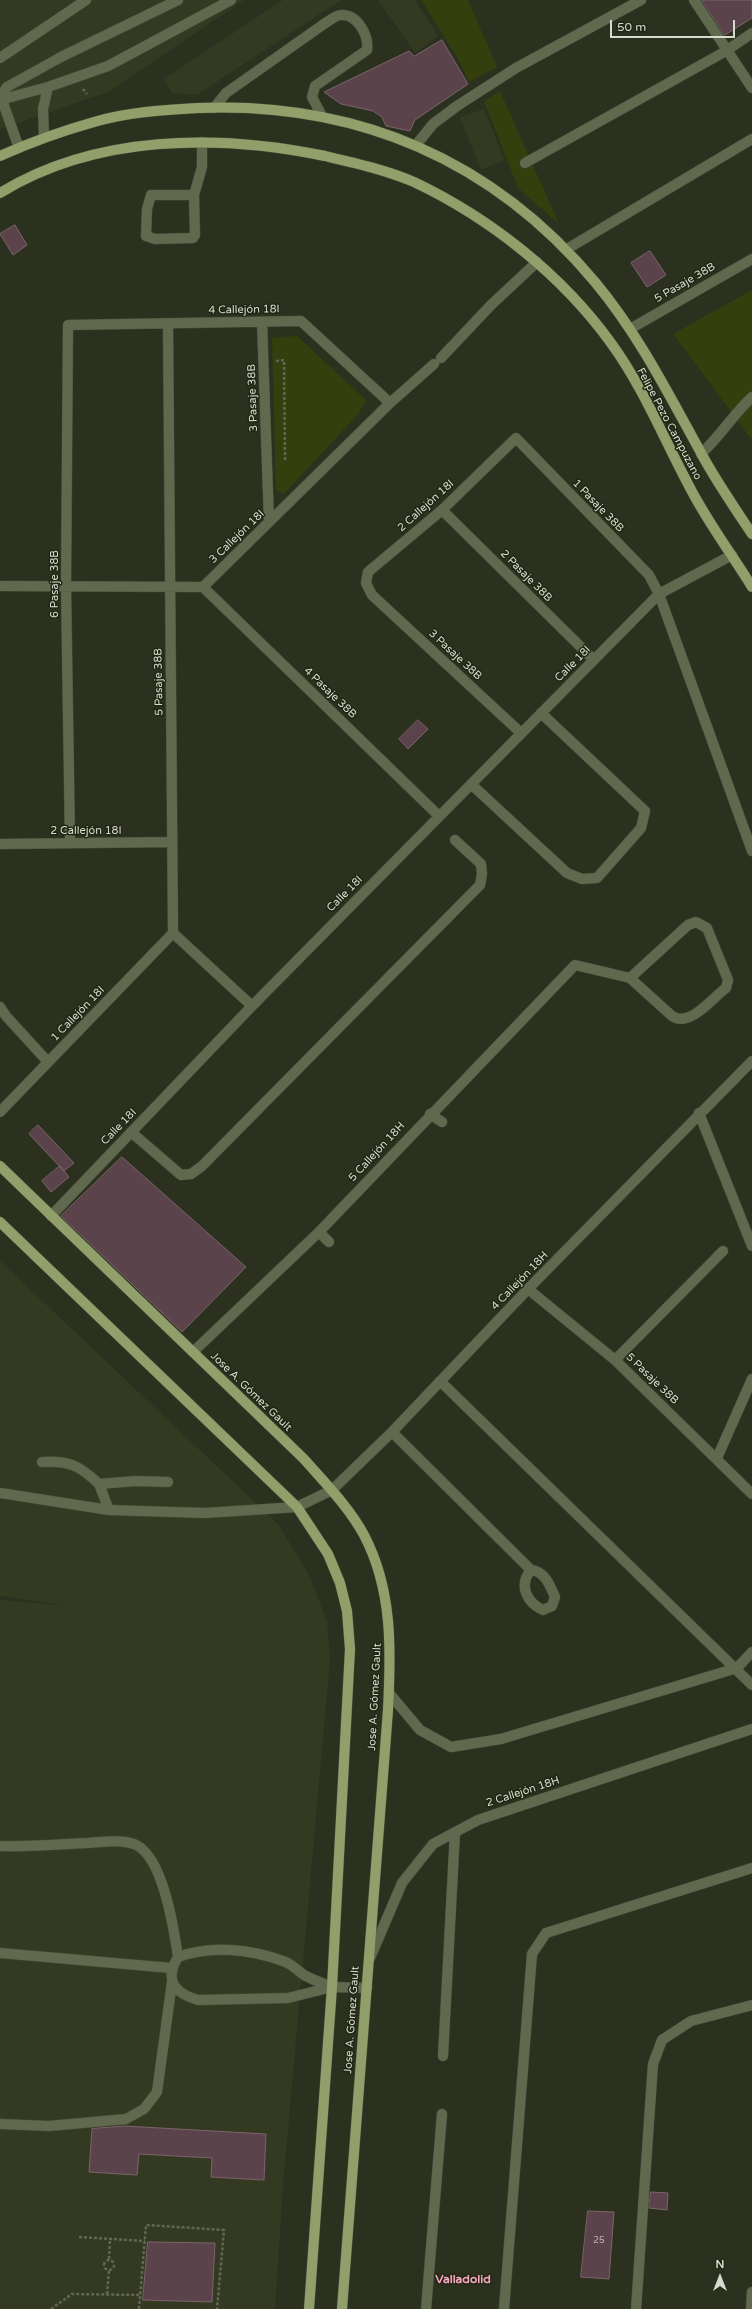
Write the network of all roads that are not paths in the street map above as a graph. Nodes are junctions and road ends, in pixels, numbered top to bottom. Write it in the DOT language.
graph roads {
  1 [pos="86,0"];
  2 [pos="178,0"];
  3 [pos="231,0"];
  4 [pos="640,0"];
  5 [pos="694,0"];
  6 [pos="752,33"];
  7 [pos="726,50"];
  8 [pos="0,58"];
  9 [pos="48,87"];
  10 [pos="752,88"];
  11 [pos="1,100"];
  12 [pos="214,108"];
  13 [pos="322,116"];
  14 [pos="44,137"];
  15 [pos="752,139"];
  16 [pos="202,142"];
  17 [pos="416,145"];
  18 [pos="19,148"];
  19 [pos="0,156"];
  20 [pos="525,163"];
  21 [pos="0,193"];
  22 [pos="194,194"];
  23 [pos="567,250"];
  24 [pos="752,259"];
  25 [pos="537,262"];
  26 [pos="262,322"];
  27 [pos="168,324"];
  28 [pos="68,326"];
  29 [pos="630,329"];
  30 [pos="752,397"];
  31 [pos="390,403"];
  32 [pos="516,438"];
  33 [pos="701,454"];
  34 [pos="442,510"];
  35 [pos="269,522"];
  36 [pos="752,534"];
  37 [pos="732,555"];
  38 [pos="0,586"];
  39 [pos="66,586"];
  40 [pos="170,587"];
  41 [pos="203,587"];
  42 [pos="752,587"];
  43 [pos="659,594"];
  44 [pos="372,595"];
  45 [pos="594,660"];
  46 [pos="541,713"];
  47 [pos="521,733"];
  48 [pos="471,784"];
  49 [pos="439,816"];
  50 [pos="455,840"];
  51 [pos="172,842"];
  52 [pos="70,843"];
  53 [pos="0,844"];
  54 [pos="752,851"];
  55 [pos="173,933"];
  56 [pos="630,978"];
  57 [pos="252,1006"];
  58 [pos="0,1007"];
  59 [pos="752,1061"];
  60 [pos="48,1062"];
  61 [pos="0,1112"];
  62 [pos="699,1113"];
  63 [pos="430,1114"];
  64 [pos="442,1122"];
  65 [pos="131,1132"];
  66 [pos="0,1166"];
  67 [pos="51,1216"];
  68 [pos="0,1222"];
  69 [pos="318,1232"];
  70 [pos="329,1242"];
  71 [pos="752,1246"];
  72 [pos="723,1251"];
  73 [pos="528,1289"];
  74 [pos="194,1352"];
  75 [pos="615,1360"];
  76 [pos="752,1379"];
  77 [pos="440,1381"];
  78 [pos="392,1432"];
  79 [pos="717,1458"];
  80 [pos="42,1462"];
  81 [pos="168,1482"];
  82 [pos="99,1484"];
  83 [pos="332,1490"];
  84 [pos="0,1493"];
  85 [pos="752,1494"];
  86 [pos="297,1507"];
  87 [pos="109,1510"];
  88 [pos="531,1570"];
  89 [pos="752,1652"];
  90 [pos="737,1668"];
  91 [pos="752,1685"];
  92 [pos="389,1693"];
  93 [pos="752,1729"];
  94 [pos="455,1832"];
  95 [pos="0,1846"];
  96 [pos="752,1868"];
  97 [pos="0,1954"];
  98 [pos="178,1957"];
  99 [pos="368,1962"];
  100 [pos="171,1968"];
  101 [pos="172,1982"];
  102 [pos="332,1987"];
  103 [pos="367,1988"];
  104 [pos="752,2005"];
  105 [pos="443,2056"];
  106 [pos="442,2114"];
  107 [pos="0,2124"];
  108 [pos="752,2292"];
  109 [pos="309,2309"];
  110 [pos="342,2309"];
  111 [pos="426,2309"];
  112 [pos="504,2309"];
  113 [pos="636,2309"];
  114 [pos="751,2309"];
  1 -- 8 [label="street"];
  2 -- 11 [label="street"];
  3 -- 9 [label="street"];
  4 -- 17 [label="street"];
  5 -- 7 [label="street"];
  6 -- 7 [label="street"];
  7 -- 10 [label="street"];
  7 -- 20 [label="street"];
  9 -- 11 [label="street"];
  9 -- 14 [label="street"];
  11 -- 18 [label="street"];
  12 -- 13 [label="main road, Felipe Pezo Campuzano"];
  12 -- 13 [label="street"];
  12 -- 14 [label="main road, Felipe Pezo Campuzano"];
  13 -- 17 [label="main road, Felipe Pezo Campuzano"];
  14 -- 18 [label="main road, Felipe Pezo Campuzano"];
  15 -- 23 [label="street"];
  16 -- 21 [label="main road, Felipe Pezo Campuzano"];
  16 -- 22 [label="street"];
  16 -- 25 [label="main road, Felipe Pezo Campuzano"];
  17 -- 23 [label="main road, Felipe Pezo Campuzano"];
  18 -- 19 [label="main road, Felipe Pezo Campuzano"];
  22 -- 22 [label="street"];
  23 -- 29 [label="main road, Felipe Pezo Campuzano"];
  24 -- 29 [label="street, 5 Pasaje 38B"];
  25 -- 31 [label="street, 3 Callejón 18I"];
  25 -- 37 [label="main road, Felipe Pezo Campuzano"];
  26 -- 27 [label="street, 4 Callejón 18I"];
  26 -- 31 [label="street, 4 Callejón 18I"];
  26 -- 35 [label="street, 3 Pasaje 38B"];
  27 -- 28 [label="street, 4 Callejón 18I"];
  27 -- 40 [label="street, 5 Pasaje 38B"];
  28 -- 39 [label="street, 6 Pasaje 38B"];
  29 -- 33 [label="main road, Felipe Pezo Campuzano"];
  30 -- 33 [label="street"];
  31 -- 35 [label="street, 3 Callejón 18I"];
  32 -- 34 [label="street, 2 Callejón 18I"];
  32 -- 43 [label="street, 1 Pasaje 38B"];
  33 -- 36 [label="main road, Felipe Pezo Campuzano"];
  34 -- 44 [label="street, 2 Callejón 18I"];
  34 -- 45 [label="street, 2 Pasaje 38B"];
  35 -- 41 [label="street, 3 Callejón 18I"];
  37 -- 42 [label="main road, Felipe Pezo Campuzano"];
  37 -- 43 [label="street, Calle 18I"];
  38 -- 39 [label="street"];
  39 -- 40 [label="street"];
  39 -- 52 [label="street, 6 Pasaje 38B"];
  40 -- 41 [label="street"];
  40 -- 51 [label="street, 5 Pasaje 38B"];
  41 -- 49 [label="street, 4 Pasaje 38B"];
  43 -- 45 [label="street, Calle 18I"];
  43 -- 54 [label="street, 1 Pasaje 38B"];
  44 -- 47 [label="street, 3 Pasaje 38B"];
  45 -- 46 [label="street, Calle 18I"];
  46 -- 47 [label="street, Calle 18I"];
  46 -- 48 [label="street"];
  47 -- 48 [label="street, Calle 18I"];
  48 -- 49 [label="street, Calle 18I"];
  49 -- 57 [label="street, Calle 18I"];
  50 -- 65 [label="street"];
  51 -- 52 [label="street, 2 Callejón 18I"];
  51 -- 55 [label="street, 5 Pasaje 38B"];
  52 -- 53 [label="street, 2 Callejón 18I"];
  55 -- 57 [label="street"];
  55 -- 60 [label="street, 1 Callejón 18I"];
  56 -- 56 [label="street"];
  56 -- 63 [label="street, 5 Callejón 18H"];
  57 -- 65 [label="street, Calle 18I"];
  58 -- 60 [label="street"];
  59 -- 62 [label="street, 4 Callejón 18H"];
  60 -- 61 [label="street, 1 Callejón 18I"];
  62 -- 71 [label="street"];
  62 -- 73 [label="street, 4 Callejón 18H"];
  63 -- 64 [label="street"];
  63 -- 69 [label="street, 5 Callejón 18H"];
  65 -- 67 [label="street, Calle 18I"];
  66 -- 67 [label="main road, Jose A. Gómez Gault"];
  67 -- 74 [label="main road, Jose A. Gómez Gault"];
  68 -- 86 [label="main road, Jose A. Gómez Gault"];
  69 -- 70 [label="street"];
  69 -- 74 [label="street, 5 Callejón 18H"];
  72 -- 75 [label="street"];
  73 -- 75 [label="street, 5 Pasaje 38B"];
  73 -- 77 [label="street, 4 Callejón 18H"];
  74 -- 83 [label="main road, Jose A. Gómez Gault"];
  75 -- 79 [label="street, 5 Pasaje 38B"];
  76 -- 79 [label="street"];
  77 -- 78 [label="street, 4 Callejón 18H"];
  77 -- 90 [label="street"];
  78 -- 83 [label="street, 4 Callejón 18H"];
  78 -- 88 [label="street"];
  79 -- 85 [label="street, 5 Pasaje 38B"];
  80 -- 82 [label="street"];
  81 -- 82 [label="street"];
  82 -- 87 [label="street"];
  83 -- 86 [label="street, 4 Callejón 18H"];
  83 -- 92 [label="main road, Jose A. Gómez Gault"];
  84 -- 87 [label="street"];
  86 -- 87 [label="street"];
  86 -- 102 [label="main road, Jose A. Gómez Gault"];
  89 -- 90 [label="street"];
  90 -- 91 [label="street"];
  90 -- 92 [label="street"];
  92 -- 99 [label="main road, Jose A. Gómez Gault"];
  93 -- 94 [label="street, 2 Callejón 18H"];
  94 -- 99 [label="street, 2 Callejón 18H"];
  94 -- 105 [label="street"];
  95 -- 98 [label="street"];
  96 -- 112 [label="street"];
  97 -- 100 [label="street"];
  98 -- 100 [label="street"];
  98 -- 102 [label="street"];
  99 -- 103 [label="main road, Jose A. Gómez Gault"];
  100 -- 101 [label="street"];
  101 -- 102 [label="street"];
  101 -- 107 [label="street"];
  102 -- 103 [label="street"];
  102 -- 109 [label="main road, Jose A. Gómez Gault"];
  103 -- 110 [label="main road, Jose A. Gómez Gault"];
  104 -- 113 [label="street"];
  106 -- 111 [label="street"];
  108 -- 114 [label="street"];
}
